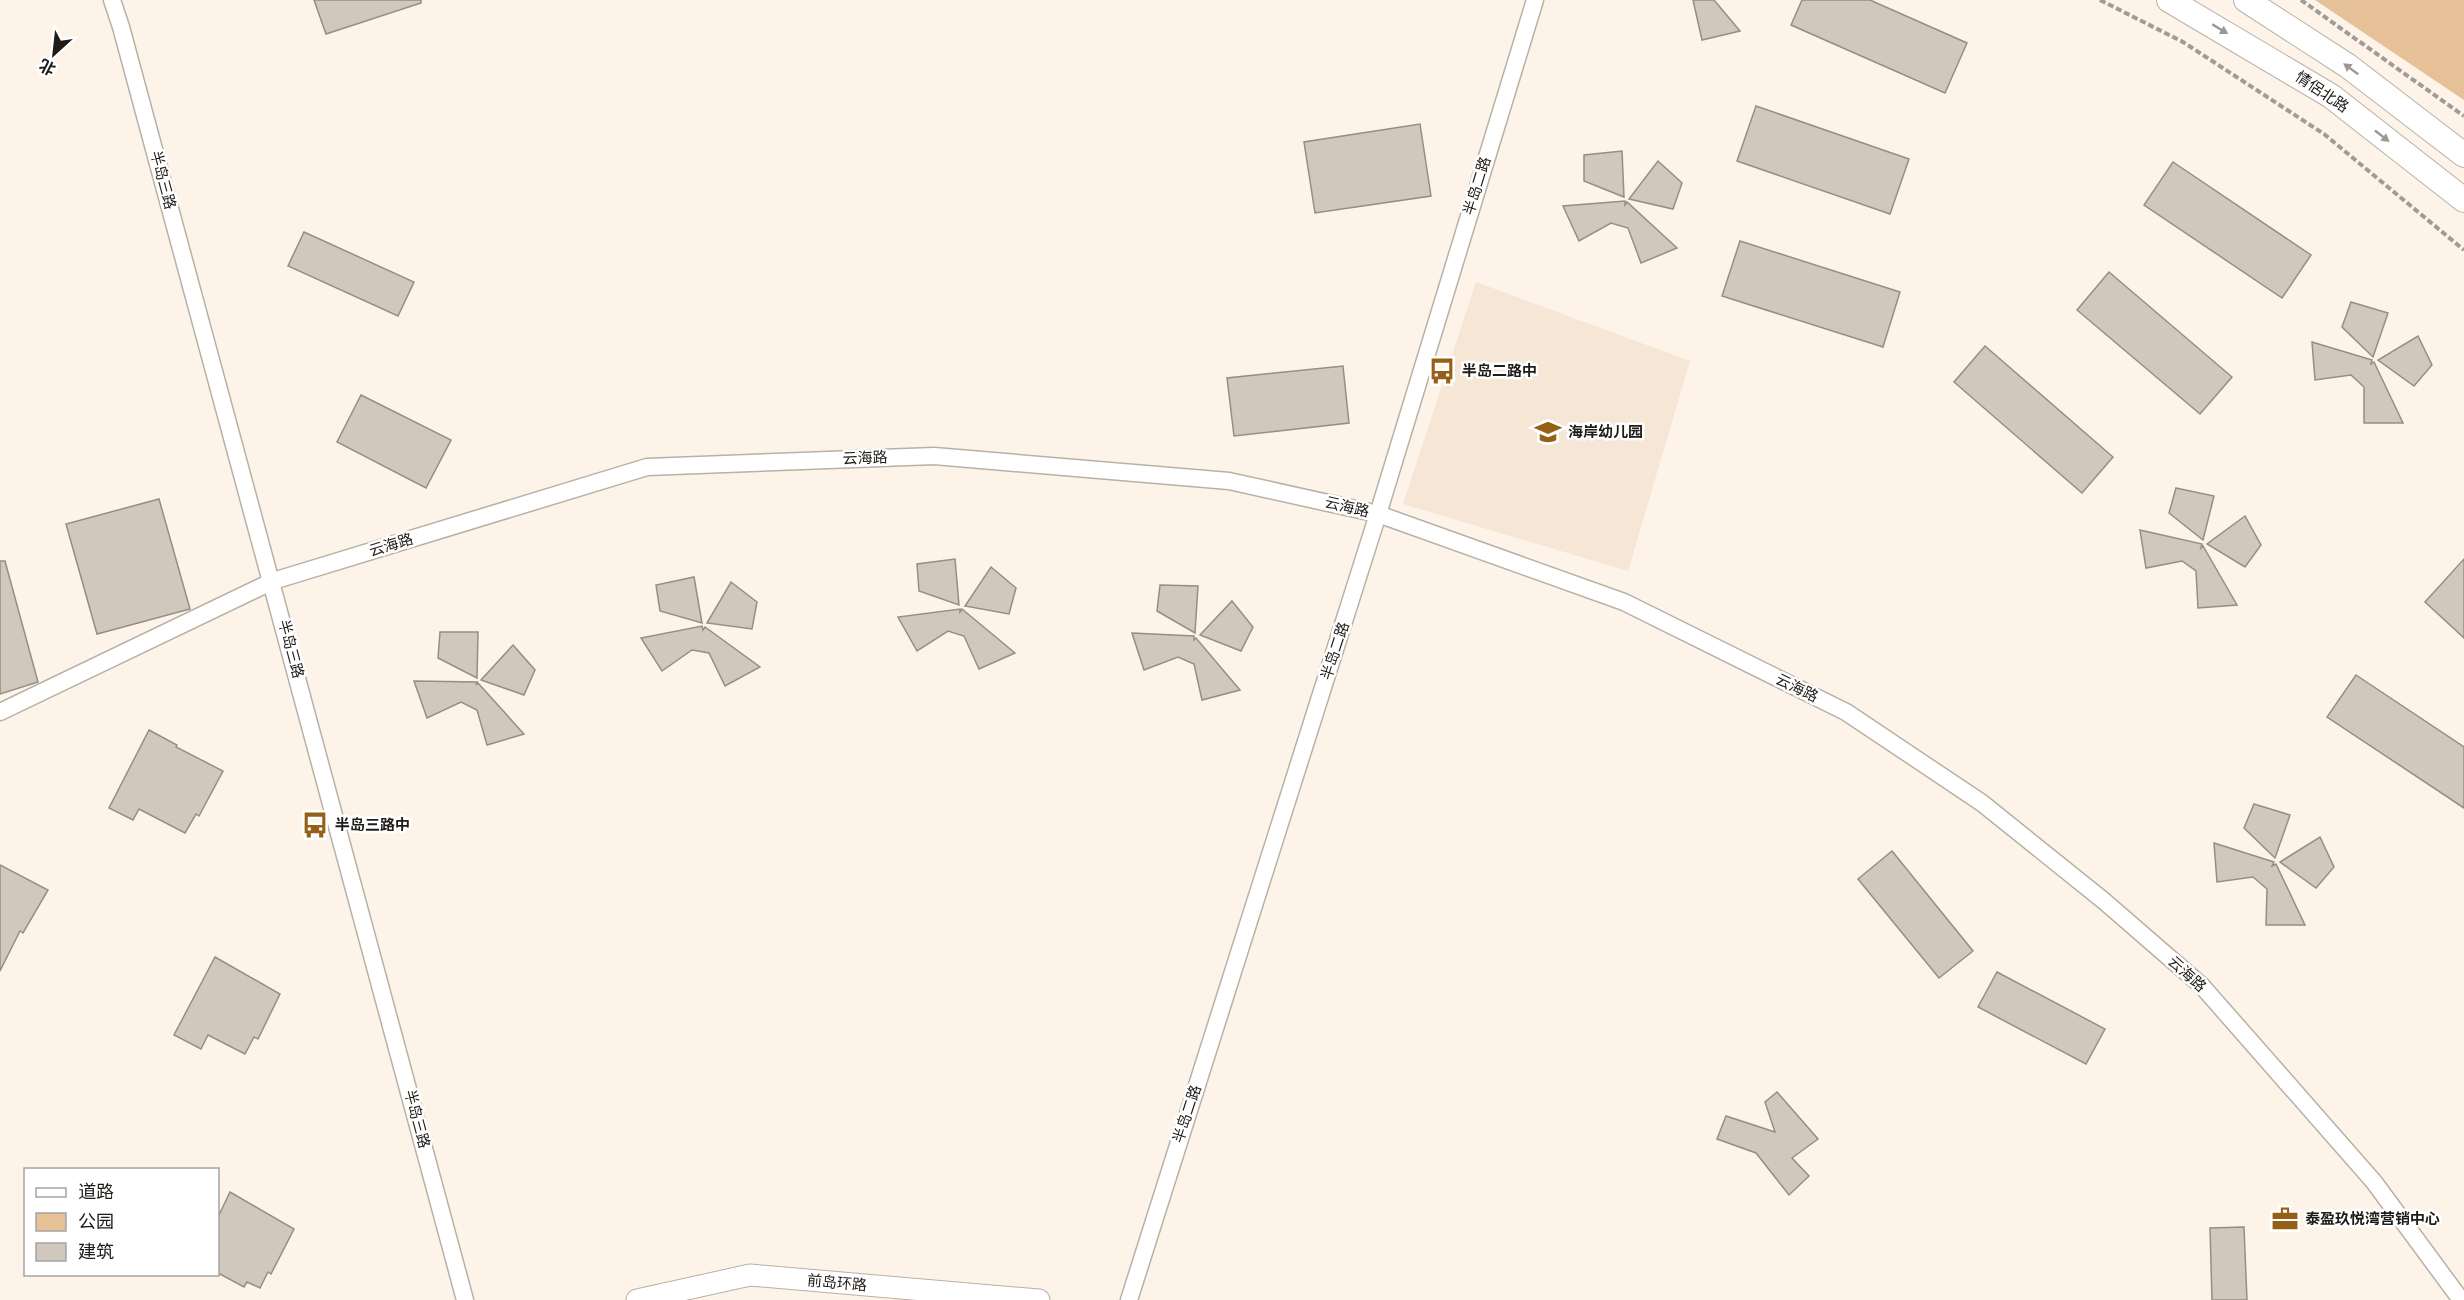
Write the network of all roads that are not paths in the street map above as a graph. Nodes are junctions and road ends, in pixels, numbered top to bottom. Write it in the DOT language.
graph roads {
  1 [pos="112,0"];
  2 [pos="1535,0"];
  3 [pos="2169,0"];
  4 [pos="2246,0"];
  5 [pos="2464,155"];
  6 [pos="2464,201"];
  7 [pos="1378,514"];
  8 [pos="273,581"];
  9 [pos="0,712"];
  10 [pos="465,1300"];
  11 [pos="637,1300"];
  12 [pos="1039,1300"];
  13 [pos="1129,1300"];
  14 [pos="2461,1300"];
  1 -- 8 [label="street, 半岛三路"];
  2 -- 7 [label="street, 半岛二路"];
  3 -- 6 [label="main road, 情侶北路, one-way"];
  5 -- 4 [label="main road, one-way"];
  7 -- 8 [label="street, 云海路"];
  7 -- 13 [label="street, 半岛二路"];
  7 -- 14 [label="street, 云海路"];
  8 -- 9 [label="street, 云海路"];
  8 -- 10 [label="street, 半岛三路"];
  11 -- 12 [label="street, 前岛环路"];
}
